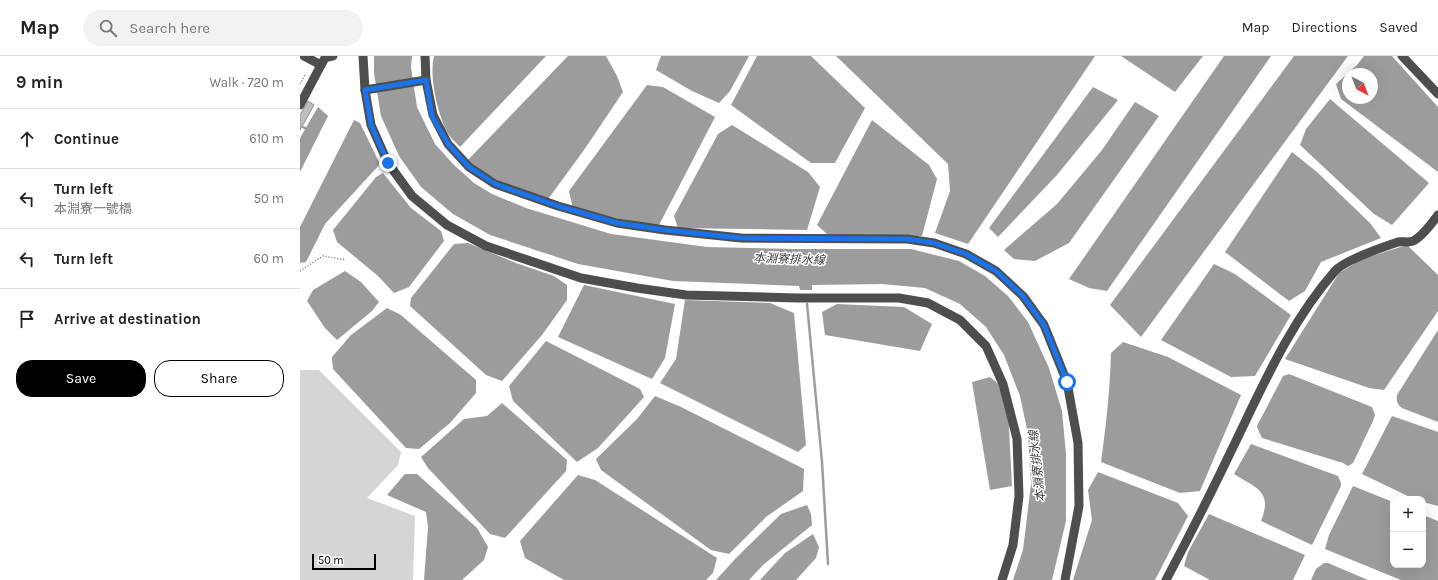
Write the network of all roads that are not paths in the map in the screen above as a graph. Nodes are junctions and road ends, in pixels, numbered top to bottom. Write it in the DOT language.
graph roads {
  1 [pos="333,56"];
  2 [pos="363,56"];
  3 [pos="425,56"];
  4 [pos="1402,56"];
  5 [pos="307,58"];
  6 [pos="322,65"];
  7 [pos="424,81"];
  8 [pos="368,89"];
  9 [pos="1438,94"];
  10 [pos="300,105"];
  11 [pos="1438,215"];
  12 [pos="1002,580"];
  13 [pos="1066,580"];
  14 [pos="1166,580"];
  1 -- 6 [label="lane"];
  2 -- 8 [label="lane"];
  3 -- 7 [label="lane"];
  4 -- 9 [label="lane"];
  5 -- 6 [label="lane"];
  6 -- 10 [label="lane"];
  7 -- 8 [label="lane"];
  7 -- 13 [label="lane"];
  8 -- 12 [label="lane"];
  11 -- 14 [label="lane"];
}
